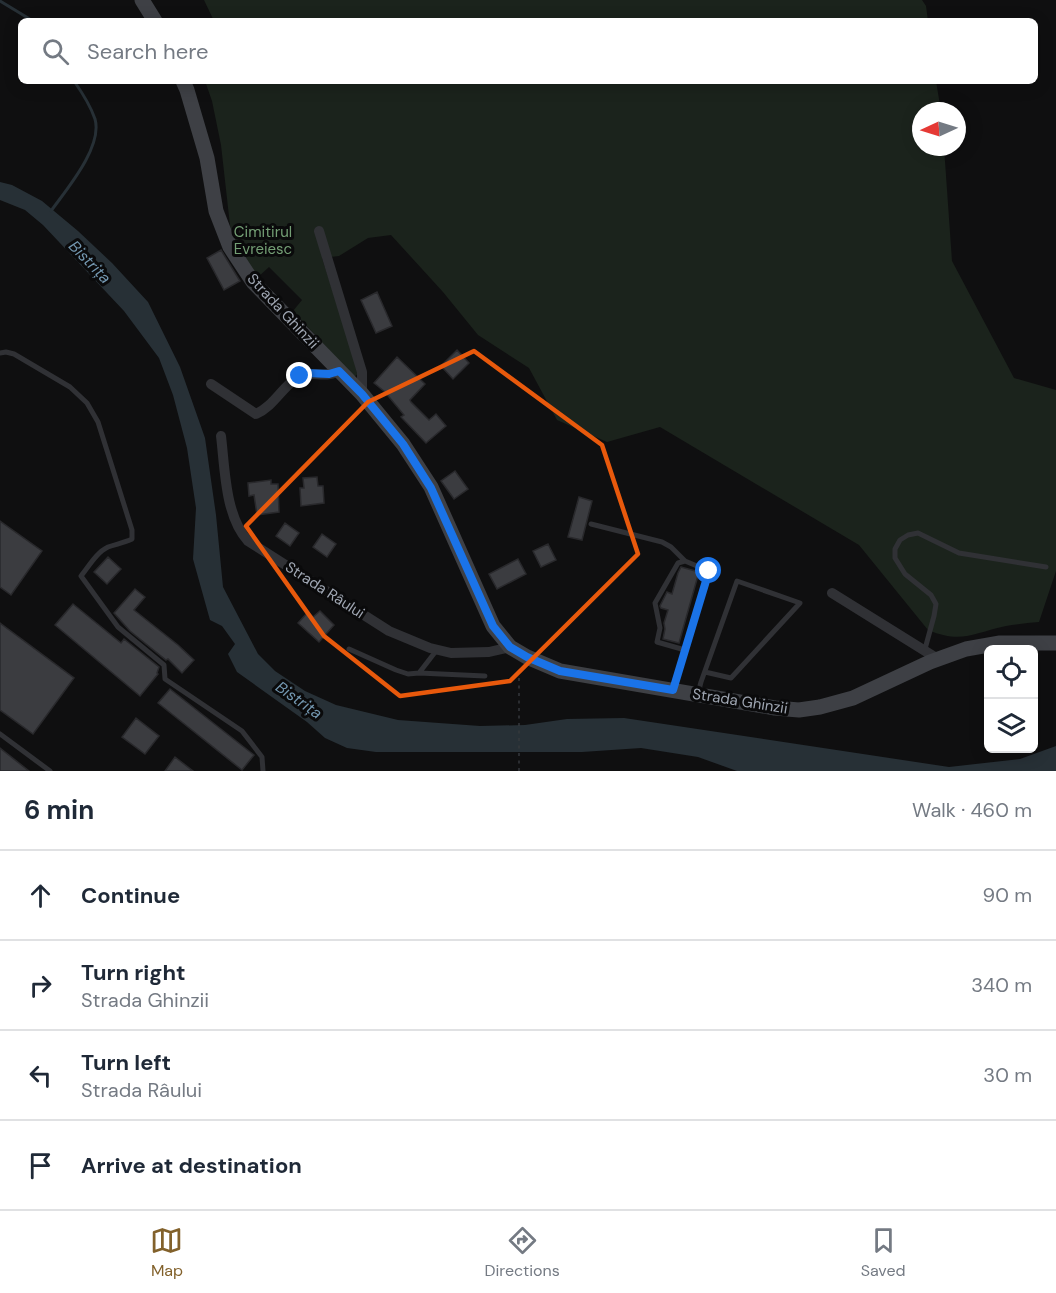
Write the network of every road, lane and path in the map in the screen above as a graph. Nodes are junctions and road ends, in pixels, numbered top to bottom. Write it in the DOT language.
graph roads {
  1 [pos="142,0"];
  2 [pos="153,18"];
  3 [pos="184,84"];
  4 [pos="320,231"];
  5 [pos="0,353"];
  6 [pos="339,371"];
  7 [pos="211,384"];
  8 [pos="362,394"];
  9 [pos="221,436"];
  10 [pos="591,524"];
  11 [pos="685,561"];
  12 [pos="1046,567"];
  13 [pos="832,593"];
  14 [pos="1056,643"];
  15 [pos="510,647"];
  16 [pos="349,648"];
  17 [pos="437,649"];
  18 [pos="685,650"];
  19 [pos="924,651"];
  20 [pos="938,660"];
  21 [pos="519,670"];
  22 [pos="705,672"];
  23 [pos="419,673"];
  24 [pos="485,676"];
  25 [pos="673,690"];
  26 [pos="698,695"];
  27 [pos="0,734"];
  28 [pos="50,771"];
  29 [pos="263,771"];
  30 [pos="519,771"];
  1 -- 2 [label="street"];
  3 -- 6 [label="street, Strada Ghinzii"];
  4 -- 8 [label="street"];
  5 -- 29 [label="lane"];
  6 -- 7 [label="street"];
  6 -- 8 [label="street, Strada Ghinzii"];
  8 -- 15 [label="street, Strada Ghinzii"];
  9 -- 17 [label="street, Strada Râului"];
  10 -- 11 [label="lane"];
  11 -- 18 [label="lane"];
  11 -- 18 [label="lane"];
  12 -- 19 [label="lane"];
  13 -- 19 [label="street"];
  14 -- 20 [label="street, Strada Ghinzii"];
  15 -- 17 [label="street, Strada Râului"];
  15 -- 25 [label="street, Strada Ghinzii"];
  16 -- 23 [label="lane"];
  17 -- 23 [label="lane"];
  18 -- 25 [label="lane"];
  19 -- 20 [label="street"];
  20 -- 26 [label="street, Strada Ghinzii"];
  21 -- 30 [label="path"];
  22 -- 22 [label="lane"];
  22 -- 26 [label="lane"];
  23 -- 24 [label="lane"];
  25 -- 26 [label="street, Strada Ghinzii"];
  27 -- 28 [label="lane"];
}
